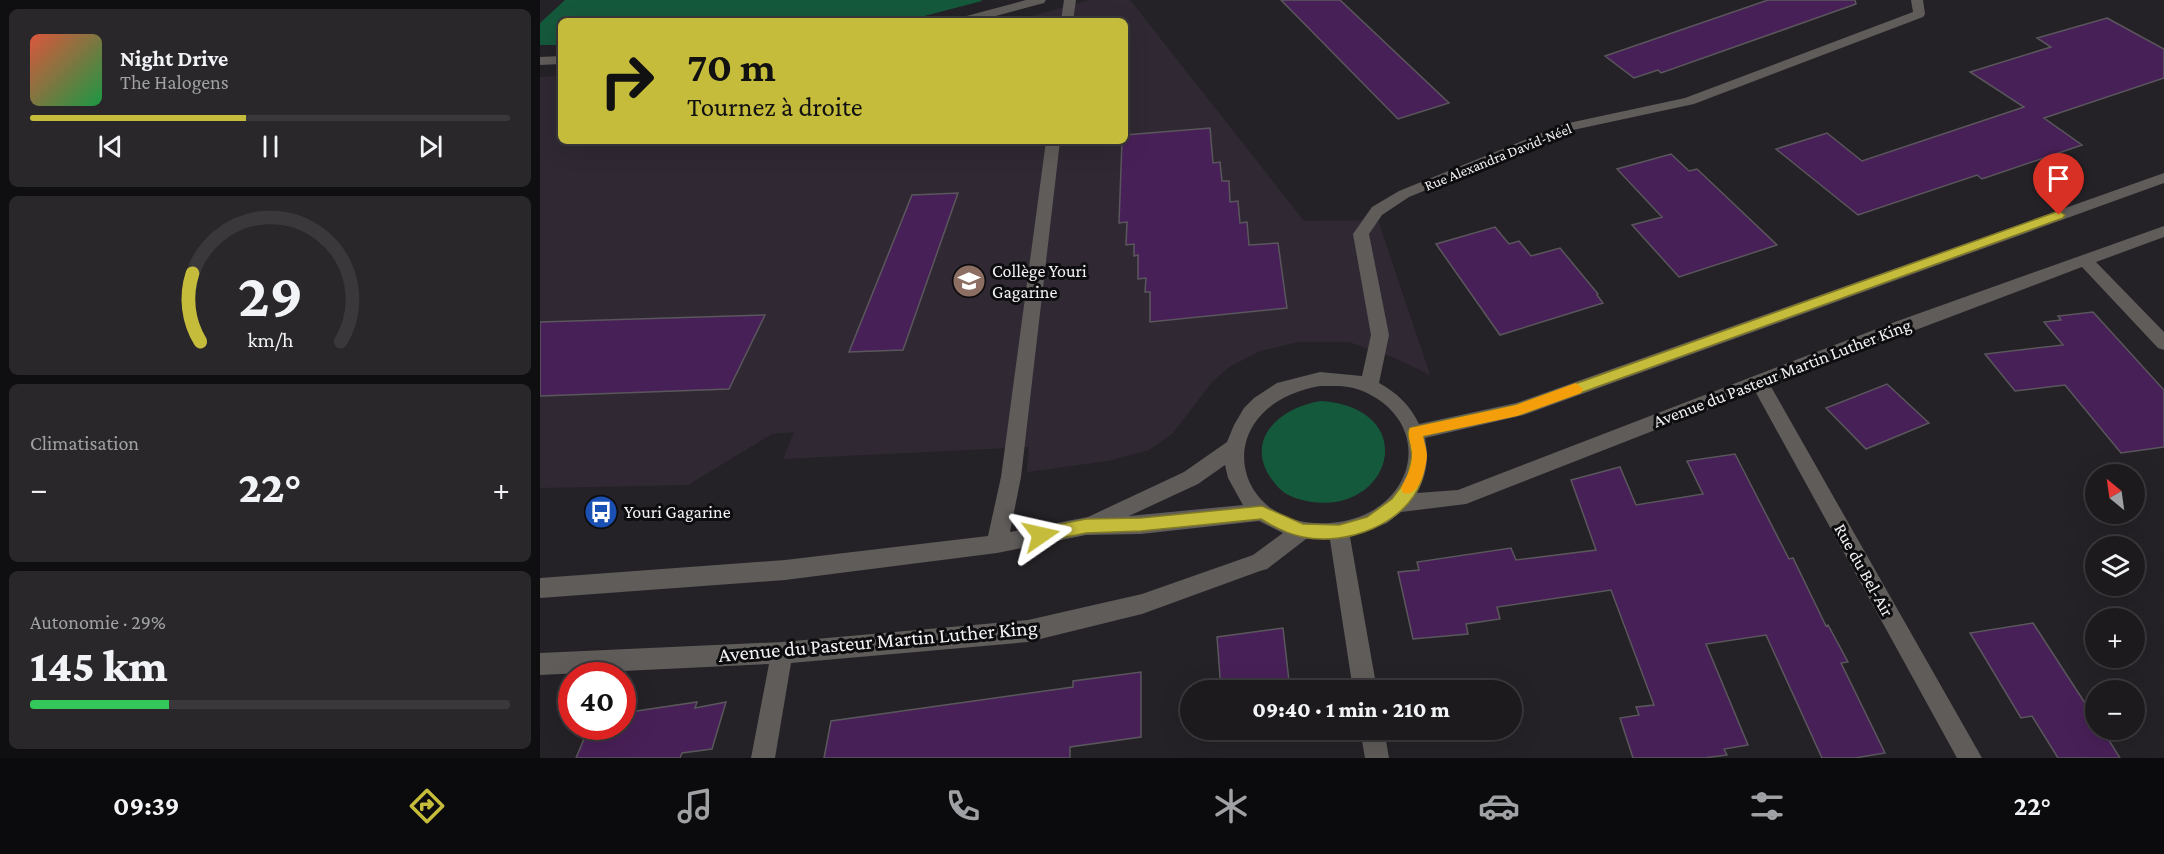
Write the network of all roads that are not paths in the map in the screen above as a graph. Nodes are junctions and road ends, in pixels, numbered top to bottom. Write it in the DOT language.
graph roads {
  1 [pos="1040,0"];
  2 [pos="1070,0"];
  3 [pos="1917,0"];
  4 [pos="974,18"];
  5 [pos="1068,18"];
  6 [pos="558,60"];
  7 [pos="540,61"];
  8 [pos="1053,144"];
  9 [pos="2164,178"];
  10 [pos="2164,231"];
  11 [pos="2085,260"];
  12 [pos="2164,343"];
  13 [pos="1759,381"];
  14 [pos="1369,386"];
  15 [pos="1416,432"];
  16 [pos="1234,448"];
  17 [pos="1398,504"];
  18 [pos="1262,512"];
  19 [pos="1086,526"];
  20 [pos="1303,530"];
  21 [pos="1339,532"];
  22 [pos="998,544"];
  23 [pos="540,588"];
  24 [pos="782,653"];
  25 [pos="540,664"];
  26 [pos="1363,680"];
  27 [pos="1374,740"];
  28 [pos="763,758"];
  29 [pos="1377,758"];
  30 [pos="1970,758"];
  1 -- 4 [label="street"];
  2 -- 5 [label="street"];
  3 -- 14 [label="street, Rue Alexandra David-Néel"];
  6 -- 7 [label="street"];
  8 -- 22 [label="street"];
  9 -- 15 [label="street"];
  10 -- 11 [label="street, Avenue du Pasteur Martin Luther King"];
  11 -- 12 [label="street"];
  11 -- 13 [label="street, Avenue du Pasteur Martin Luther King"];
  13 -- 17 [label="street, Avenue du Pasteur Martin Luther King"];
  13 -- 30 [label="street, Rue du Bel-Air"];
  14 -- 15 [label="street, Avenue du Pasteur Martin Luther King"];
  14 -- 16 [label="street, Avenue du Pasteur Martin Luther King"];
  15 -- 17 [label="street, Avenue du Pasteur Martin Luther King"];
  16 -- 18 [label="street, Avenue du Pasteur Martin Luther King"];
  16 -- 19 [label="street"];
  17 -- 21 [label="street, Avenue du Pasteur Martin Luther King"];
  18 -- 19 [label="street"];
  18 -- 20 [label="street, Avenue du Pasteur Martin Luther King"];
  19 -- 22 [label="street"];
  20 -- 21 [label="street, Avenue du Pasteur Martin Luther King"];
  20 -- 24 [label="street, Avenue du Pasteur Martin Luther King"];
  21 -- 26 [label="street"];
  22 -- 23 [label="street"];
  24 -- 25 [label="street, Avenue du Pasteur Martin Luther King"];
  24 -- 28 [label="street"];
  27 -- 29 [label="street"];
}
